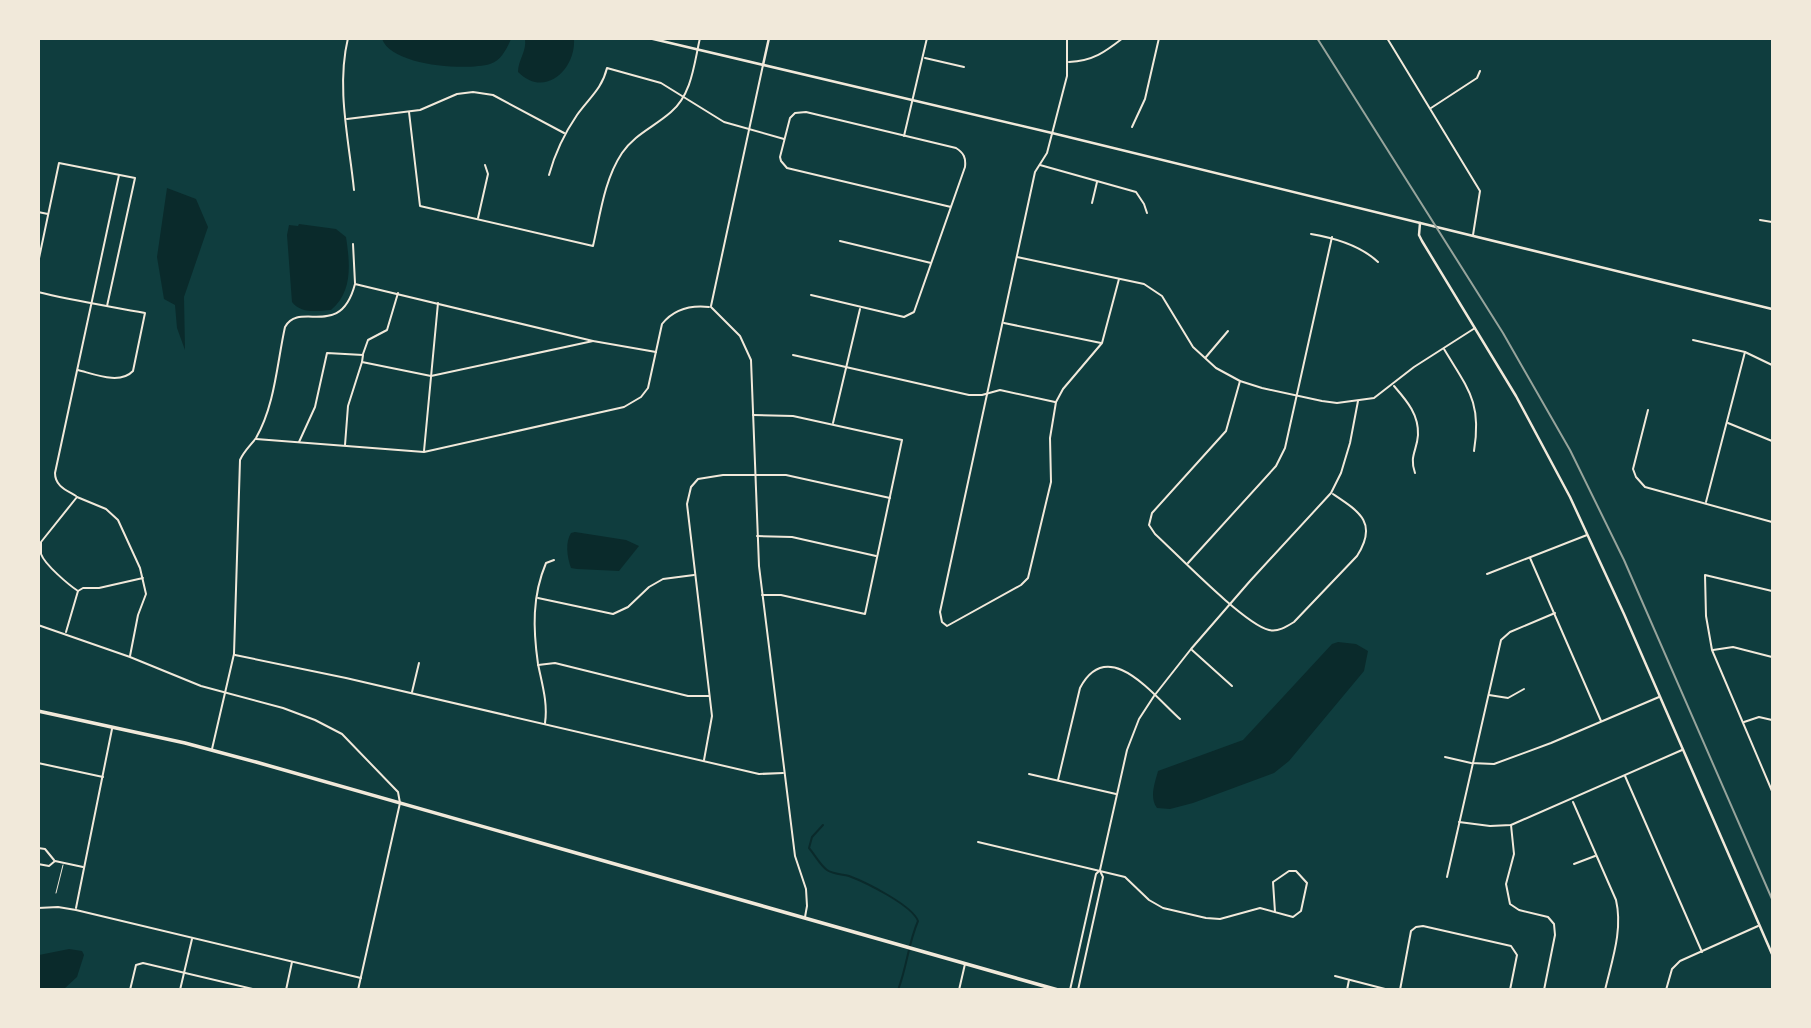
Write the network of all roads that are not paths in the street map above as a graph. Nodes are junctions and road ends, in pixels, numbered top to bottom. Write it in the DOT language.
graph roads {
  1 [pos="348,38"];
  2 [pos="649,38"];
  3 [pos="700,38"];
  4 [pos="769,38"];
  5 [pos="927,38"];
  6 [pos="1067,38"];
  7 [pos="1123,38"];
  8 [pos="1159,38"];
  9 [pos="1387,38"];
  10 [pos="698,50"];
  11 [pos="923,57"];
  12 [pos="1068,62"];
  13 [pos="764,65"];
  14 [pos="964,67"];
  15 [pos="1480,71"];
  16 [pos="684,97"];
  17 [pos="912,100"];
  18 [pos="1430,108"];
  19 [pos="409,112"];
  20 [pos="347,119"];
  21 [pos="1132,127"];
  22 [pos="750,131"];
  23 [pos="565,133"];
  24 [pos="1052,133"];
  25 [pos="904,135"];
  26 [pos="785,139"];
  27 [pos="485,165"];
  28 [pos="1039,165"];
  29 [pos="119,175"];
  30 [pos="549,175"];
  31 [pos="1097,181"];
  32 [pos="354,190"];
  33 [pos="1092,203"];
  34 [pos="951,207"];
  35 [pos="38,212"];
  36 [pos="1147,213"];
  37 [pos="48,214"];
  38 [pos="478,219"];
  39 [pos="1760,220"];
  40 [pos="1773,222"];
  41 [pos="1420,223"];
  42 [pos="1311,234"];
  43 [pos="1473,236"];
  44 [pos="1332,237"];
  45 [pos="840,242"];
  46 [pos="354,244"];
  47 [pos="1016,257"];
  48 [pos="38,262"];
  49 [pos="1378,262"];
  50 [pos="932,264"];
  51 [pos="1119,279"];
  52 [pos="355,284"];
  53 [pos="38,292"];
  54 [pos="398,293"];
  55 [pos="811,295"];
  56 [pos="93,302"];
  57 [pos="438,303"];
  58 [pos="107,306"];
  59 [pos="711,307"];
  60 [pos="860,307"];
  61 [pos="1773,309"];
  62 [pos="1002,322"];
  63 [pos="1475,328"];
  64 [pos="1228,331"];
  65 [pos="1693,340"];
  66 [pos="593,341"];
  67 [pos="1102,343"];
  68 [pos="1443,349"];
  69 [pos="656,352"];
  70 [pos="1745,352"];
  71 [pos="363,355"];
  72 [pos="793,355"];
  73 [pos="1204,358"];
  74 [pos="362,362"];
  75 [pos="1773,365"];
  76 [pos="846,367"];
  77 [pos="77,370"];
  78 [pos="431,376"];
  79 [pos="1240,381"];
  80 [pos="1392,384"];
  81 [pos="987,393"];
  82 [pos="1297,396"];
  83 [pos="1358,401"];
  84 [pos="1056,402"];
  85 [pos="1648,410"];
  86 [pos="752,415"];
  87 [pos="1728,423"];
  88 [pos="833,424"];
  89 [pos="255,439"];
  90 [pos="1773,441"];
  91 [pos="299,443"];
  92 [pos="345,446"];
  93 [pos="1474,451"];
  94 [pos="424,452"];
  95 [pos="1415,473"];
  96 [pos="754,474"];
  97 [pos="1331,493"];
  98 [pos="77,497"];
  99 [pos="890,498"];
  100 [pos="1706,503"];
  101 [pos="1773,522"];
  102 [pos="1588,534"];
  103 [pos="756,536"];
  104 [pos="877,556"];
  105 [pos="1530,558"];
  106 [pos="554,560"];
  107 [pos="1187,564"];
  108 [pos="1487,574"];
  109 [pos="695,575"];
  110 [pos="143,578"];
  111 [pos="78,591"];
  112 [pos="1773,592"];
  113 [pos="762,594"];
  114 [pos="536,597"];
  115 [pos="1230,604"];
  116 [pos="1555,613"];
  117 [pos="38,625"];
  118 [pos="65,633"];
  119 [pos="1191,649"];
  120 [pos="1712,650"];
  121 [pos="234,654"];
  122 [pos="130,657"];
  123 [pos="1773,657"];
  124 [pos="419,663"];
  125 [pos="538,665"];
  126 [pos="1232,686"];
  127 [pos="1524,689"];
  128 [pos="412,693"];
  129 [pos="224,694"];
  130 [pos="1488,695"];
  131 [pos="710,696"];
  132 [pos="1154,696"];
  133 [pos="1660,696"];
  134 [pos="38,711"];
  135 [pos="1180,719"];
  136 [pos="1773,720"];
  137 [pos="1602,722"];
  138 [pos="1743,722"];
  139 [pos="544,724"];
  140 [pos="112,727"];
  141 [pos="211,750"];
  142 [pos="1683,750"];
  143 [pos="1445,757"];
  144 [pos="704,761"];
  145 [pos="38,763"];
  146 [pos="1472,763"];
  147 [pos="784,773"];
  148 [pos="1029,774"];
  149 [pos="1625,776"];
  150 [pos="104,778"];
  151 [pos="1058,780"];
  152 [pos="1772,789"];
  153 [pos="1117,794"];
  154 [pos="1572,800"];
  155 [pos="400,803"];
  156 [pos="1458,822"];
  157 [pos="1511,825"];
  158 [pos="978,842"];
  159 [pos="38,848"];
  160 [pos="1596,855"];
  161 [pos="55,861"];
  162 [pos="63,862"];
  163 [pos="38,864"];
  164 [pos="1574,864"];
  165 [pos="85,867"];
  166 [pos="1100,870"];
  167 [pos="1447,877"];
  168 [pos="56,893"];
  169 [pos="38,908"];
  170 [pos="76,910"];
  171 [pos="1275,912"];
  172 [pos="804,919"];
  173 [pos="1760,925"];
  174 [pos="192,938"];
  175 [pos="1702,951"];
  176 [pos="1773,954"];
  177 [pos="292,961"];
  178 [pos="965,964"];
  179 [pos="184,972"];
  180 [pos="1335,976"];
  181 [pos="360,978"];
  182 [pos="1349,979"];
  183 [pos="130,989"];
  184 [pos="180,989"];
  185 [pos="257,989"];
  186 [pos="286,989"];
  187 [pos="358,989"];
  188 [pos="959,989"];
  189 [pos="1058,989"];
  190 [pos="1070,989"];
  191 [pos="1078,989"];
  192 [pos="1347,989"];
  193 [pos="1389,989"];
  194 [pos="1400,989"];
  195 [pos="1510,989"];
  196 [pos="1544,989"];
  197 [pos="1605,989"];
  198 [pos="1666,989"];
  1 -- 20 [label="street"];
  2 -- 10 [label="street"];
  3 -- 10 [label="street"];
  4 -- 13 [label="street"];
  5 -- 11 [label="street"];
  6 -- 12 [label="street"];
  7 -- 12 [label="street"];
  8 -- 21 [label="street"];
  9 -- 18 [label="street"];
  10 -- 13 [label="street"];
  10 -- 16 [label="street"];
  11 -- 14 [label="street"];
  11 -- 17 [label="street"];
  12 -- 24 [label="street"];
  13 -- 17 [label="street"];
  13 -- 22 [label="street"];
  15 -- 18 [label="street"];
  16 -- 22 [label="street"];
  16 -- 23 [label="street"];
  16 -- 38 [label="street"];
  17 -- 24 [label="street"];
  17 -- 25 [label="street"];
  18 -- 43 [label="street"];
  19 -- 20 [label="street"];
  19 -- 23 [label="street"];
  19 -- 38 [label="street"];
  20 -- 32 [label="street"];
  22 -- 26 [label="street"];
  22 -- 59 [label="street"];
  23 -- 30 [label="street"];
  24 -- 28 [label="street"];
  24 -- 41 [label="street"];
  25 -- 26 [label="street"];
  25 -- 34 [label="street"];
  26 -- 34 [label="street"];
  27 -- 38 [label="street"];
  28 -- 31 [label="street"];
  28 -- 47 [label="street"];
  29 -- 37 [label="street"];
  29 -- 56 [label="street"];
  29 -- 58 [label="street"];
  31 -- 33 [label="street"];
  31 -- 36 [label="street"];
  34 -- 50 [label="street"];
  35 -- 37 [label="street"];
  37 -- 48 [label="street"];
  39 -- 40 [label="street"];
  41 -- 43 [label="street"];
  41 -- 63 [label="street"];
  42 -- 44 [label="street"];
  43 -- 61 [label="street"];
  44 -- 49 [label="street"];
  44 -- 82 [label="street"];
  45 -- 50 [label="street"];
  46 -- 52 [label="street"];
  47 -- 51 [label="street"];
  47 -- 62 [label="street"];
  50 -- 60 [label="street"];
  51 -- 67 [label="street"];
  51 -- 73 [label="street"];
  52 -- 54 [label="street"];
  52 -- 89 [label="street"];
  53 -- 56 [label="street"];
  54 -- 57 [label="street"];
  54 -- 71 [label="street"];
  55 -- 60 [label="street"];
  56 -- 58 [label="street"];
  56 -- 77 [label="street"];
  57 -- 66 [label="street"];
  57 -- 78 [label="street"];
  58 -- 77 [label="street"];
  59 -- 69 [label="street"];
  59 -- 86 [label="street"];
  60 -- 76 [label="street"];
  62 -- 67 [label="street"];
  62 -- 81 [label="street"];
  63 -- 68 [label="street"];
  63 -- 102 [label="street"];
  64 -- 73 [label="street"];
  65 -- 70 [label="street"];
  66 -- 69 [label="street"];
  66 -- 78 [label="street"];
  67 -- 84 [label="street"];
  68 -- 80 [label="street"];
  68 -- 93 [label="street"];
  69 -- 94 [label="street"];
  70 -- 75 [label="street"];
  70 -- 87 [label="street"];
  71 -- 74 [label="street"];
  71 -- 91 [label="street"];
  72 -- 76 [label="street"];
  73 -- 79 [label="street"];
  74 -- 78 [label="street"];
  74 -- 92 [label="street"];
  76 -- 81 [label="street"];
  76 -- 88 [label="street"];
  77 -- 98 [label="street"];
  78 -- 94 [label="street"];
  79 -- 82 [label="street"];
  79 -- 107 [label="street"];
  80 -- 83 [label="street"];
  80 -- 95 [label="street"];
  81 -- 84 [label="street"];
  81 -- 84 [label="street"];
  82 -- 83 [label="street"];
  82 -- 107 [label="street"];
  83 -- 97 [label="street"];
  85 -- 100 [label="street"];
  86 -- 88 [label="street"];
  86 -- 96 [label="street"];
  87 -- 90 [label="street"];
  87 -- 100 [label="street"];
  88 -- 99 [label="street"];
  89 -- 91 [label="street"];
  89 -- 121 [label="street"];
  91 -- 92 [label="street"];
  92 -- 94 [label="street"];
  96 -- 99 [label="street"];
  96 -- 103 [label="street"];
  96 -- 109 [label="street"];
  97 -- 115 [label="street"];
  97 -- 115 [label="street"];
  98 -- 110 [label="street"];
  98 -- 111 [label="street"];
  99 -- 104 [label="street"];
  100 -- 101 [label="street"];
  102 -- 105 [label="street"];
  102 -- 133 [label="street"];
  103 -- 104 [label="street"];
  103 -- 113 [label="street"];
  104 -- 113 [label="street"];
  105 -- 108 [label="street"];
  105 -- 116 [label="street"];
  106 -- 114 [label="street"];
  107 -- 115 [label="street"];
  109 -- 114 [label="street"];
  109 -- 131 [label="street"];
  110 -- 111 [label="street"];
  110 -- 122 [label="street"];
  111 -- 118 [label="street"];
  112 -- 120 [label="street"];
  113 -- 147 [label="street"];
  114 -- 125 [label="street"];
  115 -- 119 [label="street"];
  116 -- 130 [label="street"];
  116 -- 137 [label="street"];
  117 -- 118 [label="street"];
  118 -- 122 [label="street"];
  119 -- 126 [label="street"];
  119 -- 132 [label="street"];
  120 -- 123 [label="street"];
  120 -- 138 [label="street"];
  121 -- 128 [label="street"];
  121 -- 129 [label="street"];
  122 -- 129 [label="street"];
  124 -- 128 [label="street"];
  125 -- 131 [label="street"];
  125 -- 139 [label="street"];
  127 -- 130 [label="street"];
  128 -- 139 [label="street"];
  129 -- 141 [label="street"];
  129 -- 155 [label="street"];
  130 -- 146 [label="street"];
  131 -- 144 [label="street"];
  132 -- 135 [label="street"];
  132 -- 151 [label="street"];
  132 -- 153 [label="street"];
  133 -- 137 [label="street"];
  133 -- 142 [label="street"];
  134 -- 140 [label="main road"];
  136 -- 138 [label="street"];
  137 -- 146 [label="street"];
  138 -- 152 [label="street"];
  139 -- 144 [label="street"];
  140 -- 141 [label="main road"];
  140 -- 150 [label="street"];
  141 -- 155 [label="main road"];
  142 -- 149 [label="street"];
  142 -- 173 [label="street"];
  143 -- 146 [label="street"];
  144 -- 147 [label="street"];
  145 -- 150 [label="street"];
  146 -- 156 [label="street"];
  147 -- 172 [label="street"];
  148 -- 151 [label="street"];
  149 -- 154 [label="street"];
  149 -- 175 [label="street"];
  150 -- 165 [label="street"];
  151 -- 153 [label="street"];
  153 -- 166 [label="street"];
  154 -- 157 [label="street"];
  154 -- 160 [label="street"];
  155 -- 172 [label="main road"];
  155 -- 181 [label="street"];
  156 -- 157 [label="street"];
  156 -- 167 [label="street"];
  157 -- 196 [label="street"];
  158 -- 166 [label="street"];
  159 -- 161 [label="street"];
  160 -- 164 [label="street"];
  160 -- 197 [label="street"];
  161 -- 162 [label="street"];
  161 -- 163 [label="street"];
  162 -- 165 [label="street"];
  162 -- 168 [label="lane"];
  165 -- 170 [label="street"];
  166 -- 171 [label="street"];
  166 -- 190 [label="street"];
  166 -- 191 [label="street"];
  169 -- 170 [label="street"];
  170 -- 174 [label="street"];
  171 -- 171 [label="street"];
  172 -- 178 [label="main road"];
  173 -- 175 [label="street"];
  173 -- 176 [label="street"];
  174 -- 177 [label="street"];
  174 -- 179 [label="street"];
  175 -- 198 [label="street"];
  177 -- 181 [label="street"];
  177 -- 186 [label="street"];
  178 -- 188 [label="street"];
  178 -- 189 [label="main road"];
  179 -- 183 [label="street"];
  179 -- 184 [label="street"];
  179 -- 185 [label="street"];
  180 -- 182 [label="street"];
  181 -- 187 [label="street"];
  182 -- 192 [label="street"];
  182 -- 193 [label="street"];
  194 -- 195 [label="street"];
}
